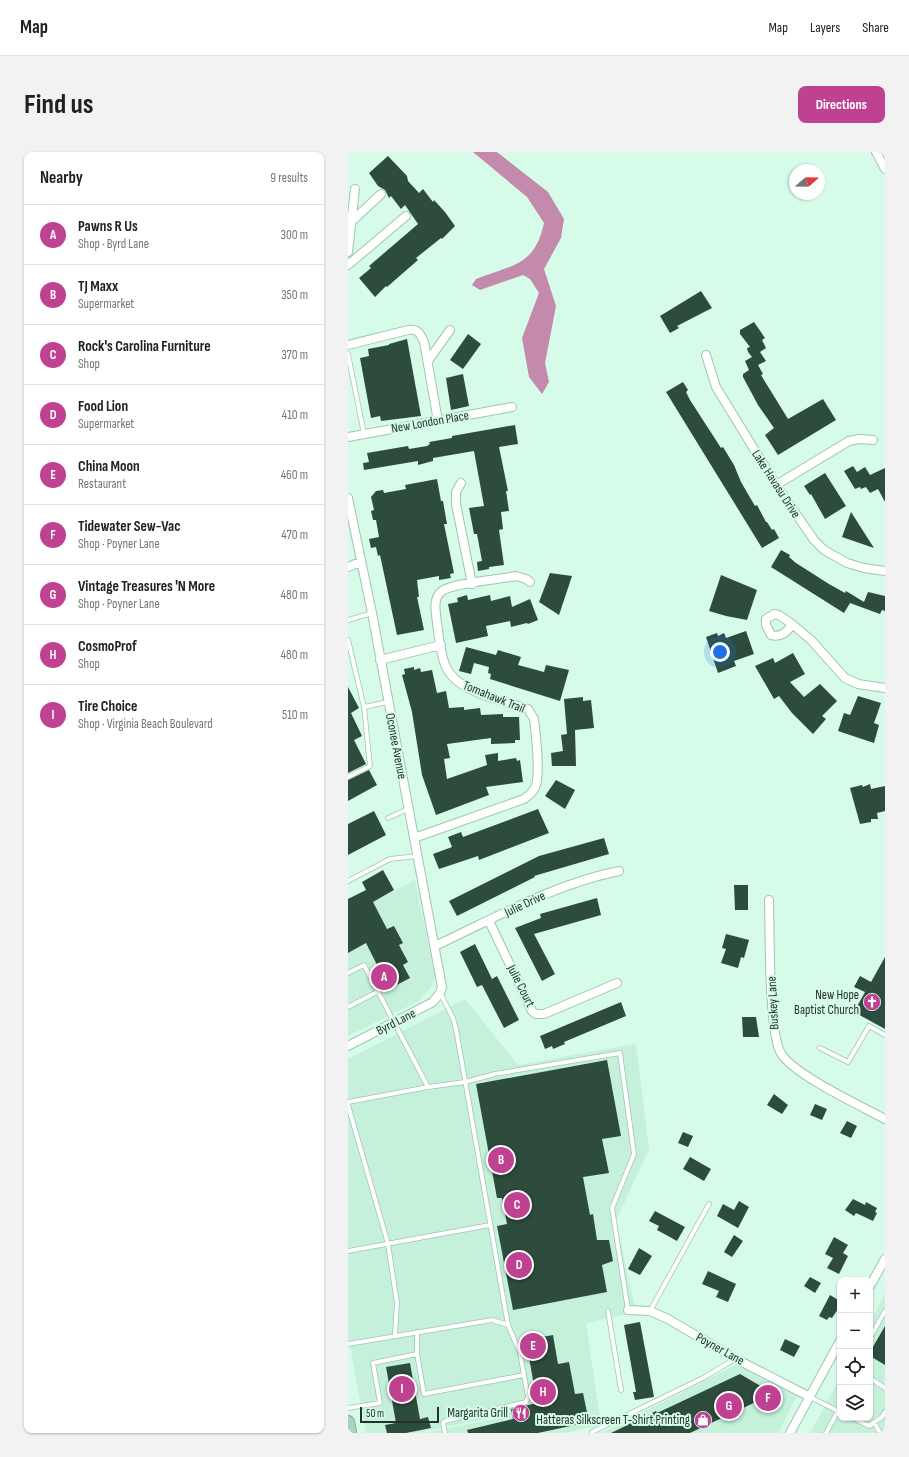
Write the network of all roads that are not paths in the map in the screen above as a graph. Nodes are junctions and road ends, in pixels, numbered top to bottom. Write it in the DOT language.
graph roads {
  1 [pos="876,152"];
  2 [pos="885,169"];
  3 [pos="355,189"];
  4 [pos="381,194"];
  5 [pos="406,216"];
  6 [pos="351,222"];
  7 [pos="348,252"];
  8 [pos="348,265"];
  9 [pos="450,330"];
  10 [pos="348,345"];
  11 [pos="348,354"];
  12 [pos="706,355"];
  13 [pos="428,361"];
  14 [pos="512,408"];
  15 [pos="438,421"];
  16 [pos="364,434"];
  17 [pos="348,437"];
  18 [pos="873,440"];
  19 [pos="462,483"];
  20 [pos="776,485"];
  21 [pos="348,498"];
  22 [pos="360,562"];
  23 [pos="348,567"];
  24 [pos="885,571"];
  25 [pos="530,582"];
  26 [pos="472,584"];
  27 [pos="372,613"];
  28 [pos="348,620"];
  29 [pos="792,624"];
  30 [pos="348,640"];
  31 [pos="441,645"];
  32 [pos="380,660"];
  33 [pos="885,688"];
  34 [pos="388,702"];
  35 [pos="364,707"];
  36 [pos="348,777"];
  37 [pos="408,809"];
  38 [pos="388,818"];
  39 [pos="414,838"];
  40 [pos="418,856"];
  41 [pos="619,871"];
  42 [pos="348,881"];
  43 [pos="769,900"];
  44 [pos="489,921"];
  45 [pos="435,946"];
  46 [pos="348,973"];
  47 [pos="617,983"];
  48 [pos="377,992"];
  49 [pos="440,993"];
  50 [pos="348,1007"];
  51 [pos="394,1023"];
  52 [pos="885,1035"];
  53 [pos="348,1046"];
  54 [pos="820,1048"];
  55 [pos="465,1082"];
  56 [pos="428,1087"];
  57 [pos="348,1104"];
  58 [pos="885,1119"];
  59 [pos="709,1204"];
  60 [pos="490,1225"];
  61 [pos="388,1244"];
  62 [pos="348,1251"];
  63 [pos="885,1259"];
  64 [pos="873,1281"];
  65 [pos="628,1310"];
  66 [pos="608,1311"];
  67 [pos="650,1311"];
  68 [pos="885,1311"];
  69 [pos="508,1325"];
  70 [pos="416,1332"];
  71 [pos="873,1333"];
  72 [pos="395,1335"];
  73 [pos="348,1344"];
  74 [pos="837,1347"];
  75 [pos="417,1354"];
  76 [pos="736,1359"];
  77 [pos="524,1375"];
  78 [pos="873,1380"];
  79 [pos="885,1388"];
  80 [pos="621,1390"];
  81 [pos="810,1397"];
  82 [pos="348,1408"];
  83 [pos="837,1410"];
  84 [pos="885,1412"];
  85 [pos="837,1414"];
  86 [pos="859,1421"];
  87 [pos="348,1422"];
  88 [pos="874,1422"];
  89 [pos="592,1432"];
  90 [pos="350,1433"];
  91 [pos="444,1433"];
  92 [pos="790,1433"];
  93 [pos="826,1433"];
  94 [pos="880,1433"];
  1 -- 2 [label="street"];
  3 -- 6 [label="street"];
  4 -- 6 [label="street"];
  5 -- 8 [label="street"];
  6 -- 7 [label="street"];
  9 -- 13 [label="street"];
  10 -- 13 [label="street"];
  11 -- 16 [label="lane"];
  12 -- 20 [label="street, Lake Havasu Drive"];
  13 -- 15 [label="street"];
  14 -- 15 [label="street, New London Place"];
  15 -- 16 [label="street, New London Place"];
  16 -- 17 [label="street, New London Place"];
  18 -- 20 [label="street"];
  19 -- 26 [label="street"];
  20 -- 24 [label="street, Lake Havasu Drive"];
  21 -- 22 [label="street, Oconee Avenue"];
  22 -- 23 [label="street"];
  22 -- 27 [label="street, Oconee Avenue"];
  25 -- 26 [label="street, Tomahawk Trail"];
  26 -- 31 [label="street, Tomahawk Trail"];
  27 -- 28 [label="lane"];
  27 -- 32 [label="street, Oconee Avenue"];
  29 -- 33 [label="street"];
  30 -- 35 [label="lane"];
  31 -- 32 [label="street"];
  31 -- 39 [label="street, Tomahawk Trail"];
  32 -- 34 [label="street, Oconee Avenue"];
  34 -- 35 [label="lane"];
  34 -- 37 [label="street, Oconee Avenue"];
  35 -- 36 [label="lane"];
  37 -- 38 [label="lane"];
  37 -- 39 [label="street, Oconee Avenue"];
  39 -- 40 [label="street, Oconee Avenue"];
  40 -- 42 [label="lane"];
  40 -- 45 [label="street, Oconee Avenue"];
  41 -- 44 [label="street, Julie Drive"];
  43 -- 58 [label="street, Buskey Lane"];
  44 -- 45 [label="street, Julie Drive"];
  44 -- 47 [label="street, Julie Court"];
  45 -- 49 [label="street, Oconee Avenue"];
  46 -- 48 [label="lane"];
  48 -- 50 [label="lane"];
  48 -- 51 [label="lane"];
  49 -- 51 [label="street, Byrd Lane"];
  49 -- 55 [label="lane"];
  51 -- 53 [label="street, Byrd Lane"];
  51 -- 56 [label="lane"];
  52 -- 54 [label="lane"];
  55 -- 56 [label="lane"];
  55 -- 60 [label="lane"];
  55 -- 65 [label="lane"];
  56 -- 57 [label="lane"];
  57 -- 61 [label="lane"];
  59 -- 67 [label="lane"];
  60 -- 61 [label="lane"];
  60 -- 69 [label="lane"];
  61 -- 62 [label="lane"];
  61 -- 72 [label="lane"];
  63 -- 64 [label="street"];
  65 -- 67 [label="street, Poyner Lane"];
  66 -- 80 [label="lane"];
  67 -- 76 [label="street, Poyner Lane"];
  68 -- 71 [label="lane"];
  69 -- 70 [label="lane"];
  69 -- 77 [label="lane"];
  70 -- 72 [label="lane"];
  70 -- 75 [label="lane"];
  72 -- 73 [label="lane"];
  74 -- 81 [label="street"];
  75 -- 77 [label="lane"];
  75 -- 82 [label="lane"];
  76 -- 81 [label="street, Poyner Lane"];
  76 -- 89 [label="lane"];
  77 -- 91 [label="lane"];
  78 -- 79 [label="lane"];
  81 -- 83 [label="lane"];
  81 -- 92 [label="street"];
  84 -- 88 [label="lane"];
  85 -- 93 [label="lane"];
  86 -- 88 [label="lane"];
  87 -- 90 [label="main road"];
  88 -- 94 [label="lane"];
}
